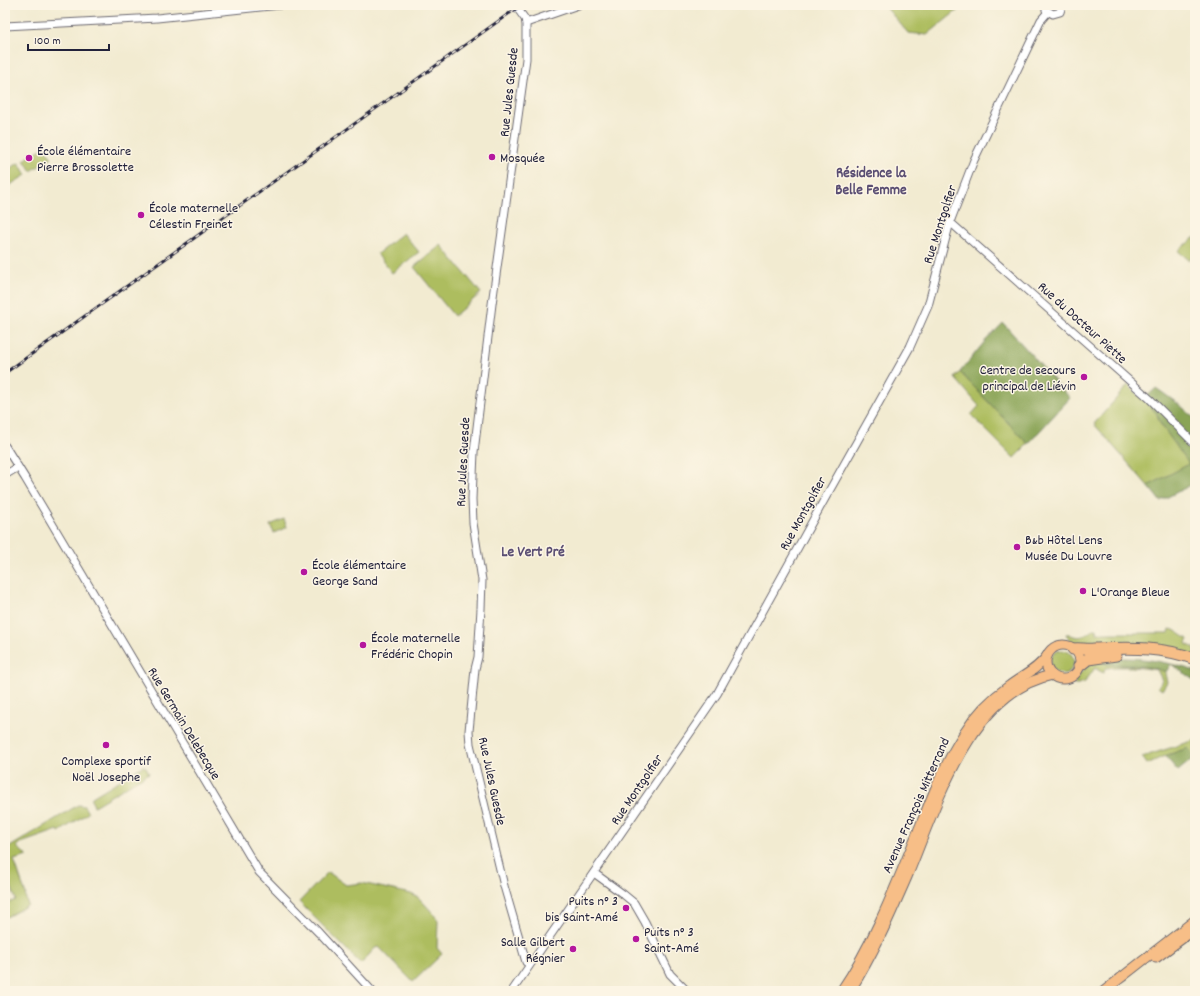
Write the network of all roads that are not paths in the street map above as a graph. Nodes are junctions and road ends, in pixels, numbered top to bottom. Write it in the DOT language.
graph roads {
  1 [pos="280,5"];
  2 [pos="515,5"];
  3 [pos="578,5"];
  4 [pos="1045,5"];
  5 [pos="1062,5"];
  6 [pos="1048,12"];
  7 [pos="526,23"];
  8 [pos="5,26"];
  9 [pos="950,222"];
  10 [pos="1195,444"];
  11 [pos="5,446"];
  12 [pos="18,467"];
  13 [pos="5,475"];
  14 [pos="1072,648"];
  15 [pos="1047,656"];
  16 [pos="1195,659"];
  17 [pos="1079,666"];
  18 [pos="1195,667"];
  19 [pos="1052,675"];
  20 [pos="1021,678"];
  21 [pos="1003,681"];
  22 [pos="594,873"];
  23 [pos="1195,920"];
  24 [pos="1195,929"];
  25 [pos="529,964"];
  26 [pos="372,991"];
  27 [pos="512,991"];
  28 [pos="687,991"];
  29 [pos="841,991"];
  30 [pos="850,991"];
  31 [pos="1104,991"];
  32 [pos="1114,991"];
  1 -- 8 [label="street"];
  2 -- 7 [label="street"];
  3 -- 7 [label="street"];
  4 -- 6 [label="street"];
  5 -- 6 [label="street"];
  6 -- 9 [label="street, Rue Montgolfier"];
  7 -- 25 [label="street, Rue Jules Guesde"];
  9 -- 10 [label="street, Rue du Docteur Piette"];
  9 -- 22 [label="street, Rue Montgolfier"];
  11 -- 12 [label="street, Rue Germain Delebecque"];
  12 -- 13 [label="street"];
  12 -- 26 [label="street, Rue Germain Delebecque"];
  14 -- 15 [label="main road"];
  14 -- 16 [label="highway"];
  14 -- 17 [label="main road"];
  15 -- 19 [label="main road"];
  15 -- 20 [label="main road, Avenue François Mitterrand"];
  17 -- 18 [label="highway"];
  17 -- 19 [label="main road"];
  19 -- 30 [label="main road, Avenue François Mitterrand"];
  20 -- 21 [label="main road"];
  20 -- 29 [label="main road, Avenue François Mitterrand"];
  22 -- 25 [label="street, Rue Montgolfier"];
  22 -- 28 [label="street"];
  23 -- 31 [label="main road"];
  24 -- 32 [label="main road"];
  25 -- 27 [label="street, Rue Montgolfier"];
}
